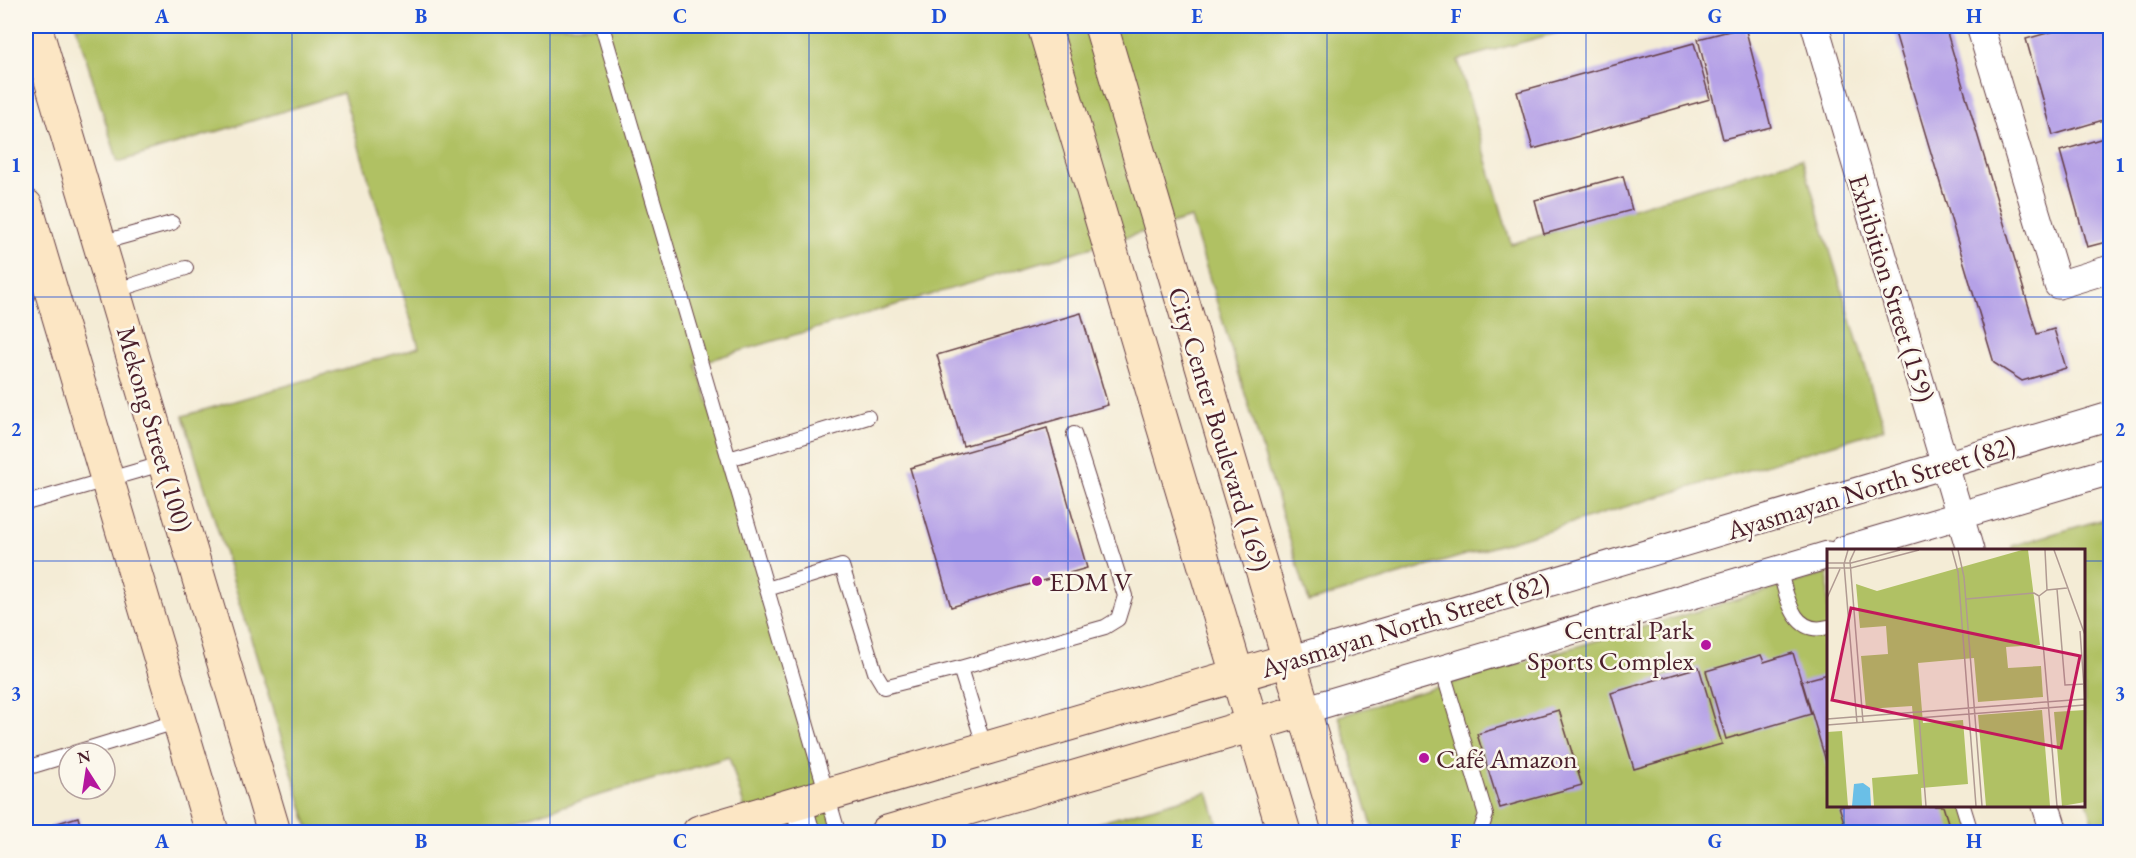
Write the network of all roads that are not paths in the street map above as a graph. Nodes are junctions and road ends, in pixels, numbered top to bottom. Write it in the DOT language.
graph roads {
  1 [pos="35,26"];
  2 [pos="602,26"];
  3 [pos="1044,26"];
  4 [pos="1101,26"];
  5 [pos="1815,26"];
  6 [pos="1980,26"];
  7 [pos="26,206"];
  8 [pos="172,223"];
  9 [pos="100,243"];
  10 [pos="186,268"];
  11 [pos="2110,269"];
  12 [pos="114,291"];
  13 [pos="2110,416"];
  14 [pos="868,417"];
  15 [pos="1074,434"];
  16 [pos="729,459"];
  17 [pos="165,462"];
  18 [pos="1945,466"];
  19 [pos="2110,471"];
  20 [pos="107,480"];
  21 [pos="26,503"];
  22 [pos="1960,516"];
  23 [pos="1846,549"];
  24 [pos="1970,549"];
  25 [pos="1827,555"];
  26 [pos="1779,569"];
  27 [pos="767,589"];
  28 [pos="1827,627"];
  29 [pos="1289,660"];
  30 [pos="960,668"];
  31 [pos="1442,669"];
  32 [pos="1237,675"];
  33 [pos="1304,710"];
  34 [pos="179,721"];
  35 [pos="1252,725"];
  36 [pos="113,741"];
  37 [pos="986,750"];
  38 [pos="57,759"];
  39 [pos="26,768"];
  40 [pos="1963,807"];
  41 [pos="2046,807"];
  42 [pos="810,811"];
  43 [pos="212,832"];
  44 [pos="274,832"];
  45 [pos="699,832"];
  46 [pos="838,832"];
  47 [pos="887,832"];
  48 [pos="1284,832"];
  49 [pos="1340,832"];
  50 [pos="1480,832"];
  51 [pos="1971,832"];
  52 [pos="2054,832"];
  1 -- 9 [label="street, Mekong Street (100)"];
  2 -- 16 [label="lane"];
  3 -- 32 [label="street, City Center Boulevard (169)"];
  4 -- 29 [label="street, City Center Boulevard (169)"];
  5 -- 18 [label="street, Exhibition Street (159)"];
  6 -- 11 [label="street"];
  7 -- 20 [label="street"];
  8 -- 9 [label="lane"];
  9 -- 12 [label="street, Mekong Street (100)"];
  10 -- 12 [label="lane"];
  12 -- 17 [label="street, Mekong Street (100)"];
  13 -- 18 [label="street, Ayasmayan North Street (82)"];
  14 -- 16 [label="lane"];
  15 -- 30 [label="lane"];
  16 -- 27 [label="lane"];
  17 -- 20 [label="lane"];
  17 -- 44 [label="street, Mekong Street (100)"];
  18 -- 22 [label="street, Exhibition Street (159)"];
  18 -- 29 [label="street, Ayasmayan North Street (82)"];
  19 -- 22 [label="street, Ayasmayan North Street (82)"];
  20 -- 21 [label="lane"];
  20 -- 34 [label="street"];
  22 -- 23 [label="street, Ayasmayan North Street (82)"];
  22 -- 24 [label="street, Exhibition Street (159)"];
  25 -- 26 [label="street, Ayasmayan North Street (82)"];
  26 -- 28 [label="lane"];
  26 -- 31 [label="street, Ayasmayan North Street (82)"];
  27 -- 30 [label="lane"];
  27 -- 42 [label="lane"];
  29 -- 32 [label="street, Ayasmayan North Street (82)"];
  29 -- 33 [label="street, City Center Boulevard (169)"];
  30 -- 37 [label="lane"];
  31 -- 33 [label="street, Ayasmayan North Street (82)"];
  31 -- 50 [label="lane"];
  32 -- 35 [label="street, City Center Boulevard (169)"];
  32 -- 37 [label="street, Ayasmayan North Street (82)"];
  33 -- 35 [label="street, Ayasmayan North Street (82)"];
  33 -- 49 [label="street, City Center Boulevard (169)"];
  34 -- 36 [label="lane"];
  34 -- 43 [label="street"];
  35 -- 47 [label="street, Ayasmayan North Street (82)"];
  35 -- 48 [label="street, City Center Boulevard (169)"];
  37 -- 42 [label="street, Ayasmayan North Street (82)"];
  38 -- 39 [label="lane"];
  40 -- 51 [label="lane"];
  41 -- 52 [label="street"];
  42 -- 45 [label="street, Ayasmayan North Street (82)"];
  42 -- 46 [label="lane"];
}
